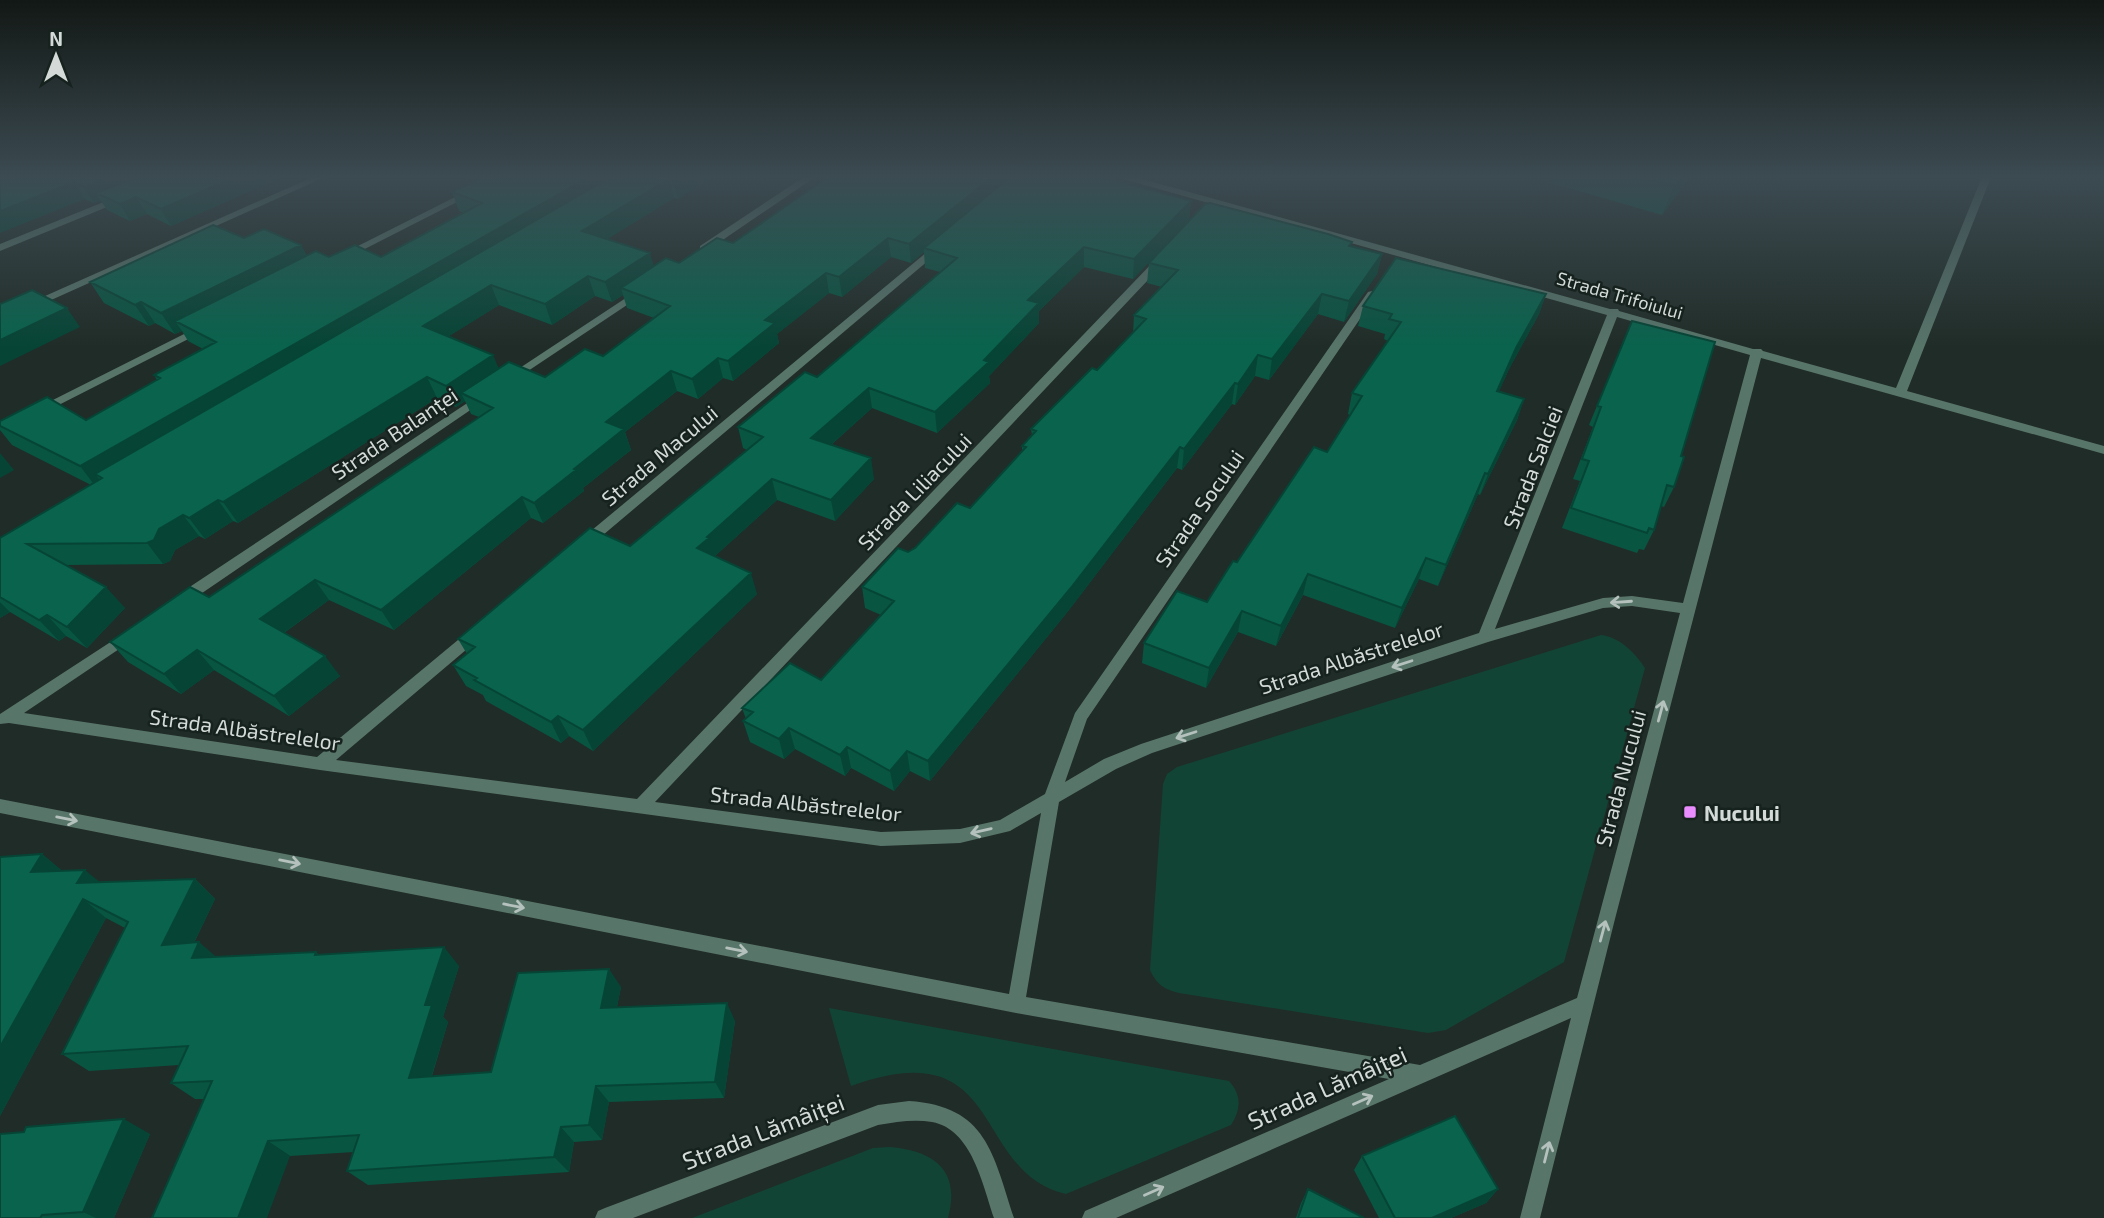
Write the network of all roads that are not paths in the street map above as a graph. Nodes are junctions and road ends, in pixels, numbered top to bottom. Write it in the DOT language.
graph roads {
  1 [pos="35,234"];
  2 [pos="193,234"];
  3 [pos="387,234"];
  4 [pos="725,234"];
  5 [pos="1311,234"];
  6 [pos="1964,234"];
  7 [pos="949,239"];
  8 [pos="0,248"];
  9 [pos="1168,252"];
  10 [pos="695,254"];
  11 [pos="331,262"];
  12 [pos="649,285"];
  13 [pos="1377,287"];
  14 [pos="1614,311"];
  15 [pos="0,320"];
  16 [pos="208,324"];
  17 [pos="1757,351"];
  18 [pos="1901,391"];
  19 [pos="24,417"];
  20 [pos="2104,450"];
  21 [pos="576,550"];
  22 [pos="167,609"];
  23 [pos="1688,609"];
  24 [pos="491,621"];
  25 [pos="144,625"];
  26 [pos="1485,637"];
  27 [pos="3,720"];
  28 [pos="320,764"];
  29 [pos="1052,797"];
  30 [pos="0,806"];
  31 [pos="640,807"];
  32 [pos="1016,1004"];
  33 [pos="1583,1004"];
  34 [pos="1420,1074"];
  35 [pos="605,1218"];
  36 [pos="1004,1218"];
  37 [pos="1092,1218"];
  38 [pos="1530,1218"];
  1 -- 8 [label="street"];
  2 -- 15 [label="street"];
  3 -- 11 [label="street"];
  4 -- 10 [label="street"];
  5 -- 14 [label="street, Strada Trifoiului"];
  6 -- 18 [label="street"];
  7 -- 21 [label="street, Strada Macului"];
  9 -- 31 [label="street, Strada Liliacului"];
  12 -- 22 [label="street, Strada Balanței"];
  13 -- 29 [label="street, Strada Socului"];
  14 -- 17 [label="street, Strada Trifoiului"];
  14 -- 26 [label="street, Strada Salciei"];
  16 -- 19 [label="street"];
  17 -- 18 [label="street, Strada Trifoiului"];
  17 -- 23 [label="street, Strada Nucului"];
  18 -- 20 [label="street, Strada Trifoiului"];
  23 -- 26 [label="street, Strada Albăstrelelor, one-way"];
  33 -- 23 [label="street, Strada Nucului, one-way"];
  24 -- 28 [label="street"];
  25 -- 27 [label="street"];
  26 -- 29 [label="street, Strada Albăstrelelor, one-way"];
  27 -- 28 [label="street, Strada Albăstrelelor"];
  28 -- 31 [label="street, Strada Albăstrelelor"];
  29 -- 31 [label="street, Strada Albăstrelelor, one-way"];
  29 -- 32 [label="street, Strada Socului"];
  30 -- 32 [label="street, one-way"];
  32 -- 34 [label="street"];
  33 -- 34 [label="street, Strada Lămâiței"];
  38 -- 33 [label="street, Strada Nucului, one-way"];
  37 -- 34 [label="street, Strada Lămâiței, one-way"];
  35 -- 36 [label="street, Strada Lămâiței"];
}
